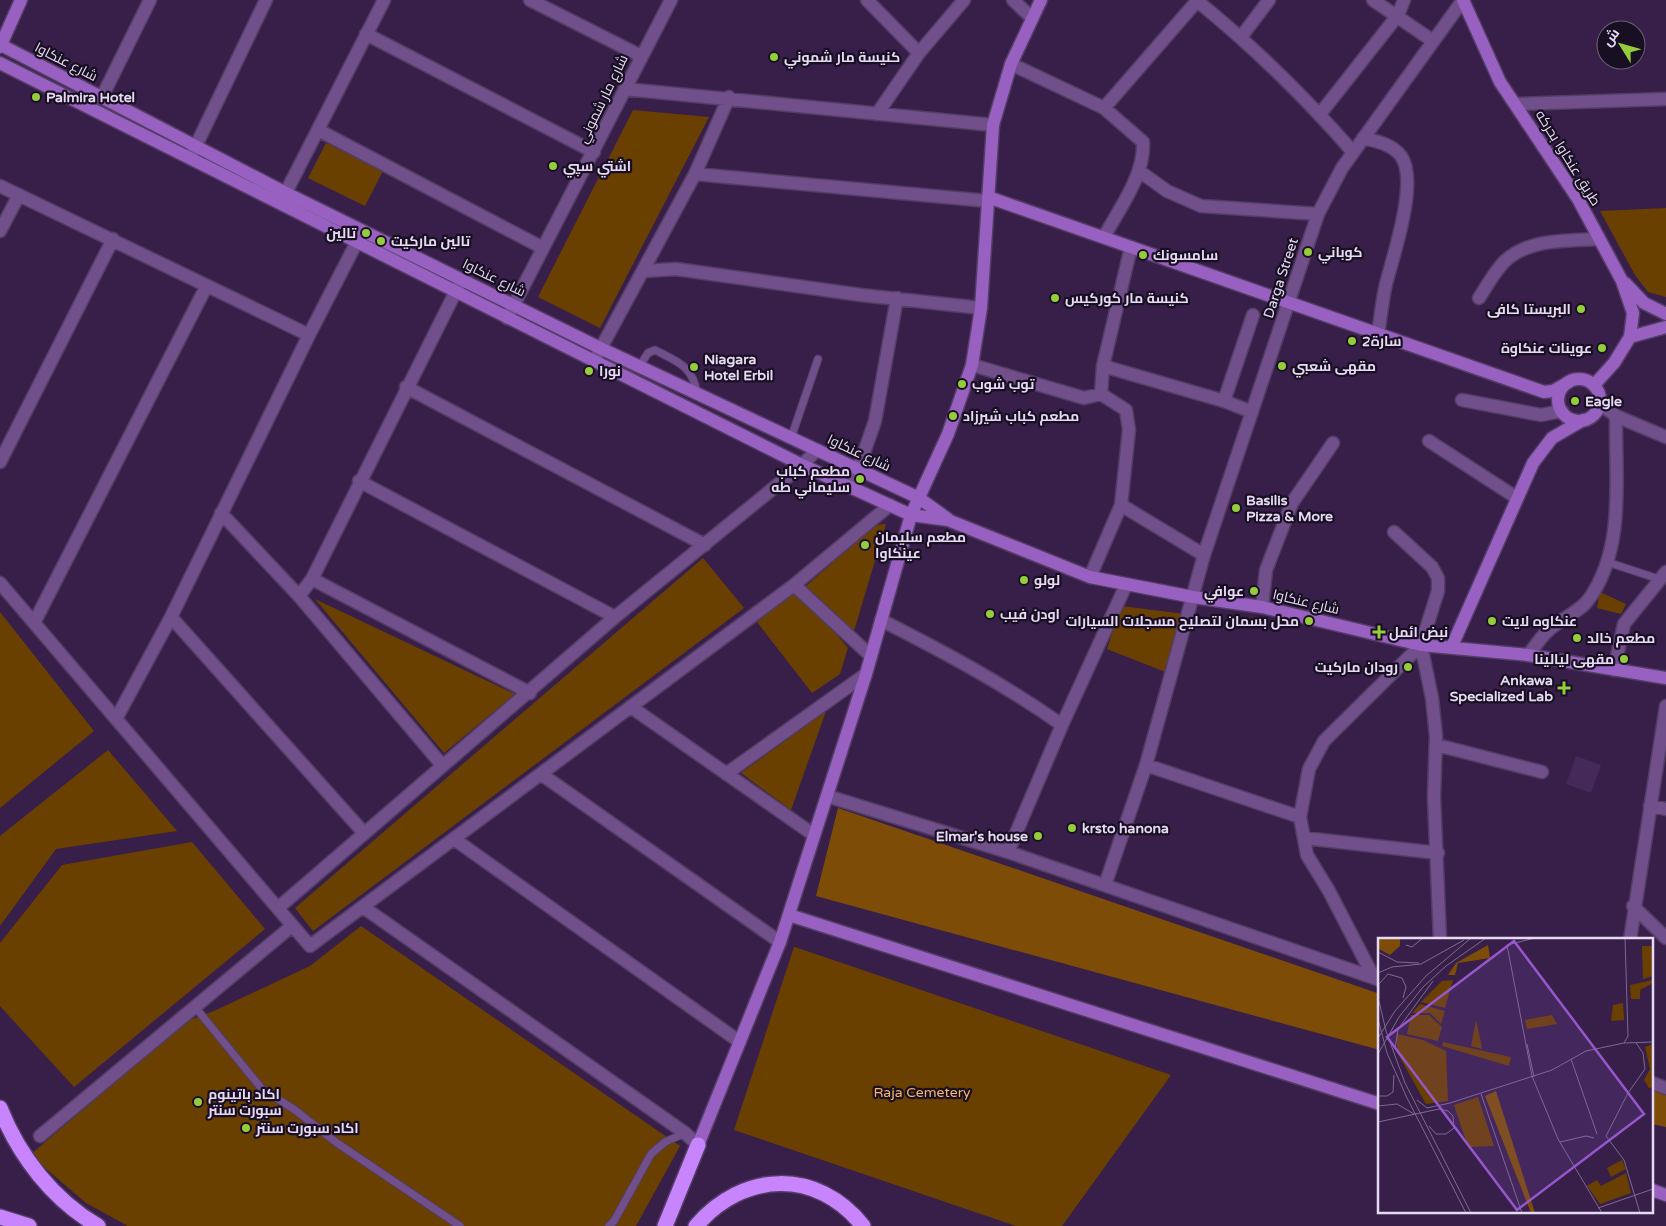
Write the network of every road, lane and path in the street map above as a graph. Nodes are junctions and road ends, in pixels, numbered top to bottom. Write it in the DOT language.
graph roads {
  1 [pos="21,0"];
  2 [pos="150,0"];
  3 [pos="266,0"];
  4 [pos="384,0"];
  5 [pos="671,0"];
  6 [pos="868,0"];
  7 [pos="964,0"];
  8 [pos="1013,0"];
  9 [pos="1041,0"];
  10 [pos="1269,0"];
  11 [pos="1373,0"];
  12 [pos="1404,0"];
  13 [pos="1463,0"];
  14 [pos="533,1"];
  15 [pos="1197,1"];
  16 [pos="1398,15"];
  17 [pos="1032,18"];
  18 [pos="366,34"];
  19 [pos="1241,37"];
  20 [pos="1433,40"];
  21 [pos="0,46"];
  22 [pos="919,53"];
  23 [pos="641,56"];
  24 [pos="0,63"];
  25 [pos="1011,64"];
  26 [pos="625,89"];
  27 [pos="102,97"];
  28 [pos="729,97"];
  29 [pos="1666,99"];
  30 [pos="1515,104"];
  31 [pos="1104,108"];
  32 [pos="96,110"];
  33 [pos="877,114"];
  34 [pos="1320,114"];
  35 [pos="993,125"];
  36 [pos="318,130"];
  37 [pos="1363,138"];
  38 [pos="196,146"];
  39 [pos="594,152"];
  40 [pos="1353,152"];
  41 [pos="190,159"];
  42 [pos="1139,171"];
  43 [pos="695,174"];
  44 [pos="0,186"];
  45 [pos="19,196"];
  46 [pos="283,199"];
  47 [pos="988,199"];
  48 [pos="1318,214"];
  49 [pos="363,230"];
  50 [pos="0,231"];
  51 [pos="1104,237"];
  52 [pos="113,239"];
  53 [pos="1599,239"];
  54 [pos="356,242"];
  55 [pos="1131,246"];
  56 [pos="543,248"];
  57 [pos="644,271"];
  58 [pos="463,279"];
  59 [pos="1622,280"];
  60 [pos="206,287"];
  61 [pos="456,293"];
  62 [pos="897,298"];
  63 [pos="1479,298"];
  64 [pos="1289,302"];
  65 [pos="514,304"];
  66 [pos="981,308"];
  67 [pos="1666,314"];
  68 [pos="1253,315"];
  69 [pos="507,318"];
  70 [pos="1666,327"];
  71 [pos="1378,333"];
  72 [pos="308,335"];
  73 [pos="1630,337"];
  74 [pos="600,348"];
  75 [pos="818,359"];
  76 [pos="594,361"];
  77 [pos="972,365"];
  78 [pos="639,366"];
  79 [pos="1103,366"];
  80 [pos="1569,382"];
  81 [pos="1594,385"];
  82 [pos="406,387"];
  83 [pos="697,394"];
  84 [pos="1101,394"];
  85 [pos="1462,400"];
  86 [pos="1224,401"];
  87 [pos="1600,403"];
  88 [pos="1562,411"];
  89 [pos="1252,412"];
  90 [pos="1616,416"];
  91 [pos="1583,420"];
  92 [pos="1666,437"];
  93 [pos="791,438"];
  94 [pos="1429,441"];
  95 [pos="1333,442"];
  96 [pos="817,450"];
  97 [pos="0,462"];
  98 [pos="802,465"];
  99 [pos="858,469"];
  100 [pos="359,481"];
  101 [pos="852,487"];
  102 [pos="919,498"];
  103 [pos="1517,498"];
  104 [pos="890,505"];
  105 [pos="1121,505"];
  106 [pos="221,513"];
  107 [pos="911,515"];
  108 [pos="948,520"];
  109 [pos="1394,532"];
  110 [pos="705,545"];
  111 [pos="1204,555"];
  112 [pos="1607,562"];
  113 [pos="1662,576"];
  114 [pos="1090,577"];
  115 [pos="312,579"];
  116 [pos="0,584"];
  117 [pos="794,585"];
  118 [pos="1126,585"];
  119 [pos="299,596"];
  120 [pos="1194,597"];
  121 [pos="1262,607"];
  122 [pos="171,617"];
  123 [pos="616,617"];
  124 [pos="881,620"];
  125 [pos="34,623"];
  126 [pos="1420,645"];
  127 [pos="1452,646"];
  128 [pos="1528,655"];
  129 [pos="871,656"];
  130 [pos="1614,670"];
  131 [pos="866,674"];
  132 [pos="1666,678"];
  133 [pos="530,693"];
  134 [pos="1666,706"];
  135 [pos="631,707"];
  136 [pos="116,719"];
  137 [pos="1062,725"];
  138 [pos="1665,726"];
  139 [pos="1437,745"];
  140 [pos="1146,765"];
  141 [pos="442,766"];
  142 [pos="1542,772"];
  143 [pos="541,774"];
  144 [pos="726,774"];
  145 [pos="828,796"];
  146 [pos="1650,806"];
  147 [pos="1666,809"];
  148 [pos="1300,817"];
  149 [pos="364,833"];
  150 [pos="814,835"];
  151 [pos="1304,838"];
  152 [pos="454,839"];
  153 [pos="1008,852"];
  154 [pos="1438,853"];
  155 [pos="1105,885"];
  156 [pos="1634,906"];
  157 [pos="362,907"];
  158 [pos="278,908"];
  159 [pos="789,915"];
  160 [pos="292,926"];
  161 [pos="1440,938"];
  162 [pos="1630,938"];
  163 [pos="1666,938"];
  164 [pos="780,942"];
  165 [pos="1377,979"];
  166 [pos="194,1007"];
  167 [pos="740,1042"];
  168 [pos="1654,1084"];
  169 [pos="1666,1088"];
  170 [pos="1378,1103"];
  171 [pos="0,1108"];
  172 [pos="685,1133"];
  173 [pos="40,1136"];
  174 [pos="698,1145"];
  175 [pos="1654,1191"];
  176 [pos="1666,1195"];
  177 [pos="0,1217"];
  178 [pos="29,1226"];
  179 [pos="98,1226"];
  180 [pos="460,1226"];
  181 [pos="609,1226"];
  182 [pos="665,1226"];
  183 [pos="696,1226"];
  184 [pos="863,1226"];
  1 -- 21 [label="street"];
  2 -- 27 [label="street"];
  3 -- 38 [label="street"];
  4 -- 18 [label="street"];
  5 -- 23 [label="street, شارع مار شموني"];
  6 -- 22 [label="street"];
  7 -- 22 [label="street"];
  8 -- 17 [label="street"];
  9 -- 17 [label="street"];
  10 -- 19 [label="street"];
  11 -- 16 [label="street"];
  12 -- 16 [label="street"];
  13 -- 20 [label="street, Darga Street"];
  13 -- 30 [label="street, طريق عنكاوا بحركه"];
  14 -- 23 [label="street"];
  15 -- 19 [label="street"];
  15 -- 31 [label="street"];
  16 -- 20 [label="street"];
  16 -- 34 [label="street"];
  17 -- 25 [label="street"];
  18 -- 36 [label="street"];
  18 -- 39 [label="street"];
  19 -- 34 [label="street"];
  20 -- 37 [label="street, Darga Street"];
  21 -- 27 [label="street, شارع عنكاوا"];
  22 -- 33 [label="street"];
  23 -- 26 [label="street, شارع مار شموني"];
  24 -- 32 [label="street, شارع عنكاوا"];
  25 -- 31 [label="street"];
  25 -- 35 [label="street"];
  26 -- 28 [label="street"];
  26 -- 39 [label="street, شارع مار شموني"];
  27 -- 32 [label="street"];
  27 -- 38 [label="street, شارع عنكاوا"];
  28 -- 33 [label="street"];
  28 -- 43 [label="street"];
  29 -- 30 [label="street"];
  30 -- 53 [label="street, طريق عنكاوا بحركه"];
  31 -- 42 [label="street"];
  32 -- 41 [label="street, شارع عنكاوا"];
  33 -- 35 [label="street"];
  34 -- 40 [label="street"];
  35 -- 47 [label="street"];
  36 -- 46 [label="street"];
  36 -- 56 [label="street"];
  37 -- 40 [label="street, Darga Street"];
  37 -- 71 [label="street"];
  38 -- 41 [label="street"];
  38 -- 46 [label="street, شارع عنكاوا"];
  39 -- 56 [label="street, شارع مار شموني"];
  40 -- 48 [label="street, Darga Street"];
  41 -- 46 [label="street, شارع عنكاوا"];
  42 -- 48 [label="street"];
  42 -- 51 [label="street"];
  43 -- 47 [label="street"];
  43 -- 57 [label="street"];
  44 -- 45 [label="street"];
  45 -- 50 [label="street"];
  45 -- 52 [label="street"];
  46 -- 49 [label="street, شارع عنكاوا"];
  46 -- 54 [label="street, شارع عنكاوا"];
  47 -- 51 [label="street"];
  47 -- 66 [label="street"];
  48 -- 64 [label="street, Darga Street"];
  49 -- 54 [label="street"];
  49 -- 58 [label="street, شارع عنكاوا"];
  51 -- 55 [label="street"];
  52 -- 60 [label="street"];
  52 -- 97 [label="street"];
  53 -- 59 [label="street, طريق عنكاوا بحركه"];
  53 -- 63 [label="street"];
  54 -- 61 [label="street, شارع عنكاوا"];
  54 -- 72 [label="street"];
  55 -- 64 [label="street"];
  55 -- 79 [label="street"];
  56 -- 65 [label="street, شارع مار شموني"];
  57 -- 62 [label="street"];
  57 -- 74 [label="street"];
  58 -- 61 [label="street"];
  58 -- 65 [label="street, شارع عنكاوا"];
  59 -- 67 [label="street"];
  59 -- 73 [label="street, طريق عنكاوا بحركه"];
  60 -- 72 [label="street"];
  60 -- 125 [label="street"];
  61 -- 69 [label="street, شارع عنكاوا"];
  61 -- 82 [label="street"];
  62 -- 66 [label="street"];
  62 -- 99 [label="street"];
  64 -- 71 [label="street"];
  64 -- 89 [label="street, Darga Street"];
  65 -- 69 [label="street, شارع مار شموني"];
  65 -- 74 [label="street, شارع عنكاوا"];
  66 -- 77 [label="street"];
  68 -- 86 [label="street"];
  69 -- 76 [label="street, شارع عنكاوا"];
  70 -- 73 [label="street"];
  71 -- 80 [label="street"];
  72 -- 106 [label="street"];
  73 -- 81 [label="street"];
  74 -- 76 [label="street"];
  74 -- 78 [label="street, شارع عنكاوا"];
  75 -- 93 [label="lane"];
  76 -- 98 [label="street, شارع عنكاوا"];
  77 -- 84 [label="street"];
  77 -- 102 [label="street"];
  78 -- 83 [label="street, شارع عنكاوا"];
  78 -- 83 [label="lane"];
  79 -- 84 [label="street"];
  79 -- 86 [label="street"];
  80 -- 81 [label="street"];
  80 -- 88 [label="street"];
  81 -- 87 [label="street"];
  82 -- 100 [label="street"];
  82 -- 110 [label="street"];
  83 -- 93 [label="street, شارع عنكاوا"];
  84 -- 105 [label="street"];
  85 -- 88 [label="street"];
  86 -- 89 [label="street"];
  87 -- 90 [label="street"];
  87 -- 91 [label="street"];
  88 -- 91 [label="street"];
  89 -- 111 [label="street, Darga Street"];
  90 -- 92 [label="street"];
  90 -- 112 [label="street"];
  91 -- 103 [label="street"];
  93 -- 96 [label="street, شارع عنكاوا"];
  94 -- 103 [label="street"];
  95 -- 121 [label="street"];
  96 -- 98 [label="street"];
  96 -- 99 [label="street, شارع عنكاوا"];
  98 -- 101 [label="street, شارع عنكاوا"];
  98 -- 110 [label="street"];
  99 -- 101 [label="street"];
  99 -- 102 [label="street, شارع عنكاوا"];
  100 -- 115 [label="street"];
  100 -- 123 [label="street"];
  101 -- 104 [label="street, شارع عنكاوا"];
  102 -- 107 [label="street"];
  102 -- 108 [label="street, شارع عنكاوا"];
  103 -- 127 [label="street"];
  104 -- 107 [label="street, شارع عنكاوا"];
  104 -- 117 [label="street"];
  105 -- 111 [label="street"];
  105 -- 114 [label="street"];
  106 -- 119 [label="street"];
  106 -- 122 [label="street"];
  107 -- 108 [label="street, شارع عنكاوا"];
  107 -- 124 [label="street"];
  108 -- 114 [label="street, شارع عنكاوا"];
  109 -- 126 [label="street"];
  110 -- 123 [label="street"];
  111 -- 120 [label="street, Darga Street"];
  112 -- 113 [label="lane"];
  112 -- 128 [label="street"];
  113 -- 130 [label="street"];
  114 -- 118 [label="street, شارع عنكاوا"];
  115 -- 119 [label="street"];
  115 -- 133 [label="street"];
  116 -- 125 [label="street"];
  117 -- 129 [label="street"];
  117 -- 135 [label="street"];
  118 -- 120 [label="street, شارع عنكاوا"];
  118 -- 137 [label="street"];
  119 -- 141 [label="street"];
  120 -- 121 [label="street, شارع عنكاوا"];
  120 -- 140 [label="street, Darga Street"];
  121 -- 126 [label="street, شارع عنكاوا"];
  122 -- 136 [label="street"];
  122 -- 149 [label="street"];
  123 -- 133 [label="street"];
  124 -- 129 [label="street"];
  124 -- 137 [label="street"];
  125 -- 136 [label="street"];
  126 -- 127 [label="street, شارع عنكاوا"];
  126 -- 139 [label="street"];
  126 -- 148 [label="street"];
  127 -- 128 [label="street, شارع عنكاوا"];
  128 -- 130 [label="street, شارع عنكاوا"];
  129 -- 131 [label="street"];
  130 -- 132 [label="street, شارع عنكاوا"];
  131 -- 144 [label="street"];
  131 -- 145 [label="street"];
  133 -- 141 [label="street"];
  134 -- 138 [label="street"];
  135 -- 143 [label="street"];
  135 -- 144 [label="street"];
  136 -- 158 [label="street"];
  137 -- 153 [label="street"];
  138 -- 146 [label="street"];
  139 -- 142 [label="street"];
  139 -- 154 [label="street"];
  140 -- 148 [label="street"];
  140 -- 155 [label="street, Darga Street"];
  141 -- 149 [label="street"];
  143 -- 152 [label="street"];
  143 -- 164 [label="street"];
  144 -- 150 [label="street"];
  145 -- 150 [label="street"];
  145 -- 153 [label="street"];
  146 -- 147 [label="street"];
  146 -- 156 [label="street"];
  148 -- 151 [label="street"];
  149 -- 158 [label="street"];
  150 -- 159 [label="street"];
  151 -- 154 [label="street"];
  151 -- 165 [label="street"];
  152 -- 157 [label="street"];
  152 -- 167 [label="street"];
  153 -- 155 [label="street"];
  154 -- 161 [label="street"];
  155 -- 165 [label="street"];
  156 -- 162 [label="street"];
  156 -- 163 [label="street"];
  157 -- 160 [label="street"];
  157 -- 172 [label="street"];
  158 -- 160 [label="street"];
  159 -- 164 [label="street"];
  159 -- 170 [label="street"];
  160 -- 166 [label="street"];
  164 -- 167 [label="street"];
  166 -- 173 [label="street"];
  166 -- 180 [label="lane"];
  167 -- 174 [label="street"];
  168 -- 169 [label="street"];
  171 -- 179 [label="highway"];
  172 -- 174 [label="street"];
  172 -- 181 [label="lane"];
  174 -- 182 [label="highway"];
  175 -- 176 [label="street"];
  177 -- 178 [label="highway"];
  183 -- 184 [label="highway"];
}
